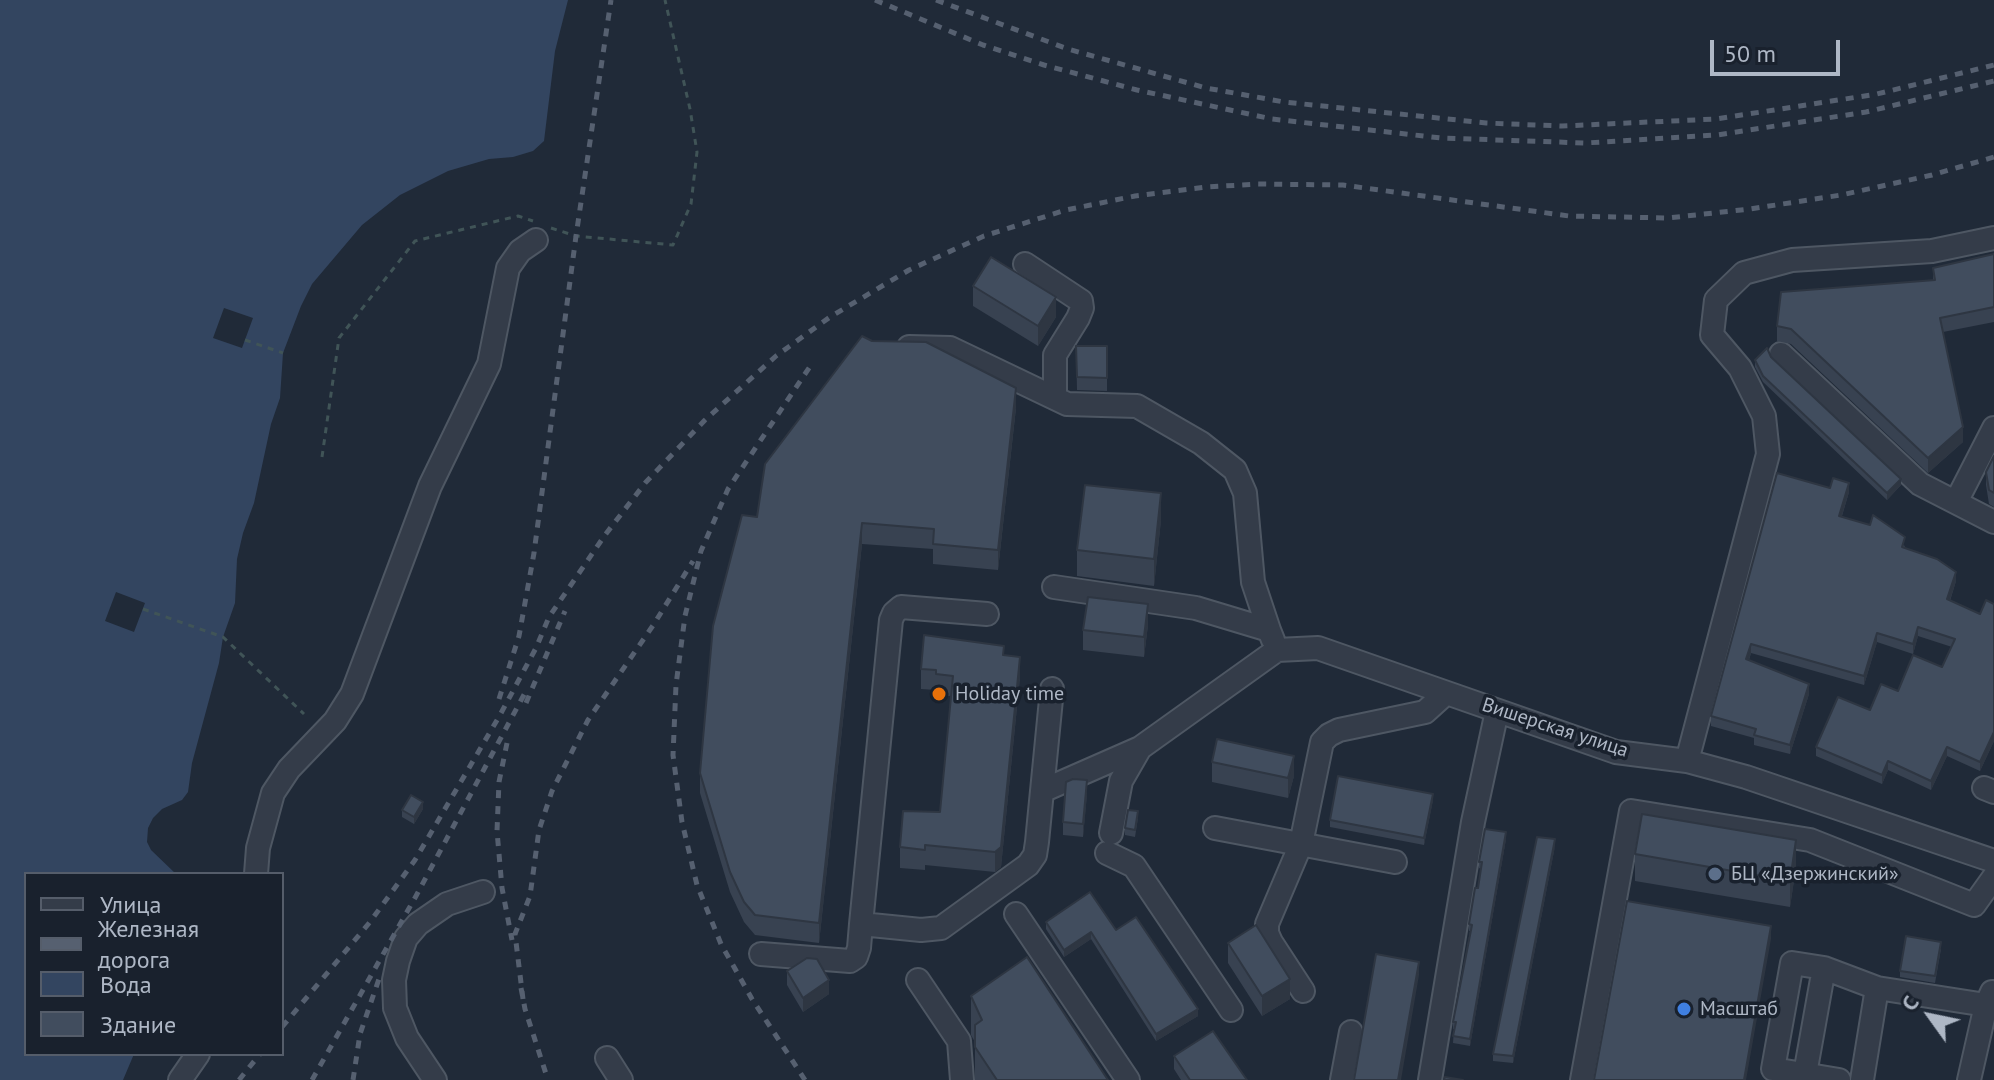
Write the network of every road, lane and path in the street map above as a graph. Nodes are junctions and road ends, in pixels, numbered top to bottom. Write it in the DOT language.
graph roads {
  1 [pos="1994,238"];
  2 [pos="536,240"];
  3 [pos="1025,264"];
  4 [pos="245,340"];
  5 [pos="887,347"];
  6 [pos="283,353"];
  7 [pos="1781,354"];
  8 [pos="1055,398"];
  9 [pos="1994,428"];
  10 [pos="1956,502"];
  11 [pos="1994,522"];
  12 [pos="1054,587"];
  13 [pos="143,609"];
  14 [pos="987,614"];
  15 [pos="1273,640"];
  16 [pos="1052,689"];
  17 [pos="1446,693"];
  18 [pos="1497,711"];
  19 [pos="304,714"];
  20 [pos="1140,748"];
  21 [pos="1687,761"];
  22 [pos="1043,781"];
  23 [pos="1215,828"];
  24 [pos="1301,844"];
  25 [pos="1994,861"];
  26 [pos="1395,862"];
  27 [pos="256,872"];
  28 [pos="1994,877"];
  29 [pos="483,892"];
  30 [pos="1016,914"];
  31 [pos="861,924"];
  32 [pos="761,954"];
  33 [pos="1824,968"];
  34 [pos="918,980"];
  35 [pos="1877,988"];
  36 [pos="1303,991"];
  37 [pos="1991,998"];
  38 [pos="1231,1010"];
  39 [pos="1351,1032"];
  40 [pos="197,1056"];
  41 [pos="607,1058"];
  42 [pos="1805,1074"];
  43 [pos="180,1080"];
  44 [pos="435,1080"];
  45 [pos="621,1080"];
  46 [pos="962,1080"];
  47 [pos="1128,1080"];
  48 [pos="1342,1080"];
  49 [pos="1430,1080"];
  50 [pos="1582,1080"];
  51 [pos="1839,1080"];
  52 [pos="1862,1080"];
  53 [pos="1969,1080"];
  1 -- 21 [label="street"];
  2 -- 27 [label="street"];
  3 -- 8 [label="street"];
  4 -- 6 [label="path"];
  5 -- 8 [label="street"];
  7 -- 10 [label="street"];
  8 -- 15 [label="street"];
  9 -- 10 [label="street"];
  10 -- 11 [label="street"];
  12 -- 15 [label="street"];
  13 -- 19 [label="path"];
  14 -- 31 [label="street"];
  15 -- 17 [label="street, Вишерская улица"];
  15 -- 20 [label="street"];
  16 -- 22 [label="street"];
  17 -- 18 [label="street, Вишерская улица"];
  17 -- 24 [label="street"];
  18 -- 21 [label="street, Вишерская улица"];
  18 -- 49 [label="street"];
  20 -- 22 [label="street"];
  20 -- 38 [label="street"];
  21 -- 25 [label="street, Вишерская улица"];
  22 -- 31 [label="street"];
  23 -- 24 [label="street"];
  24 -- 26 [label="street"];
  24 -- 36 [label="street"];
  28 -- 50 [label="street"];
  29 -- 44 [label="street"];
  30 -- 47 [label="street"];
  31 -- 32 [label="street"];
  33 -- 35 [label="street"];
  33 -- 42 [label="street"];
  33 -- 42 [label="street"];
  34 -- 46 [label="street"];
  35 -- 37 [label="street"];
  35 -- 52 [label="street"];
  37 -- 53 [label="street"];
  39 -- 48 [label="street"];
  40 -- 43 [label="street"];
  41 -- 45 [label="street"];
  42 -- 51 [label="street"];
}
